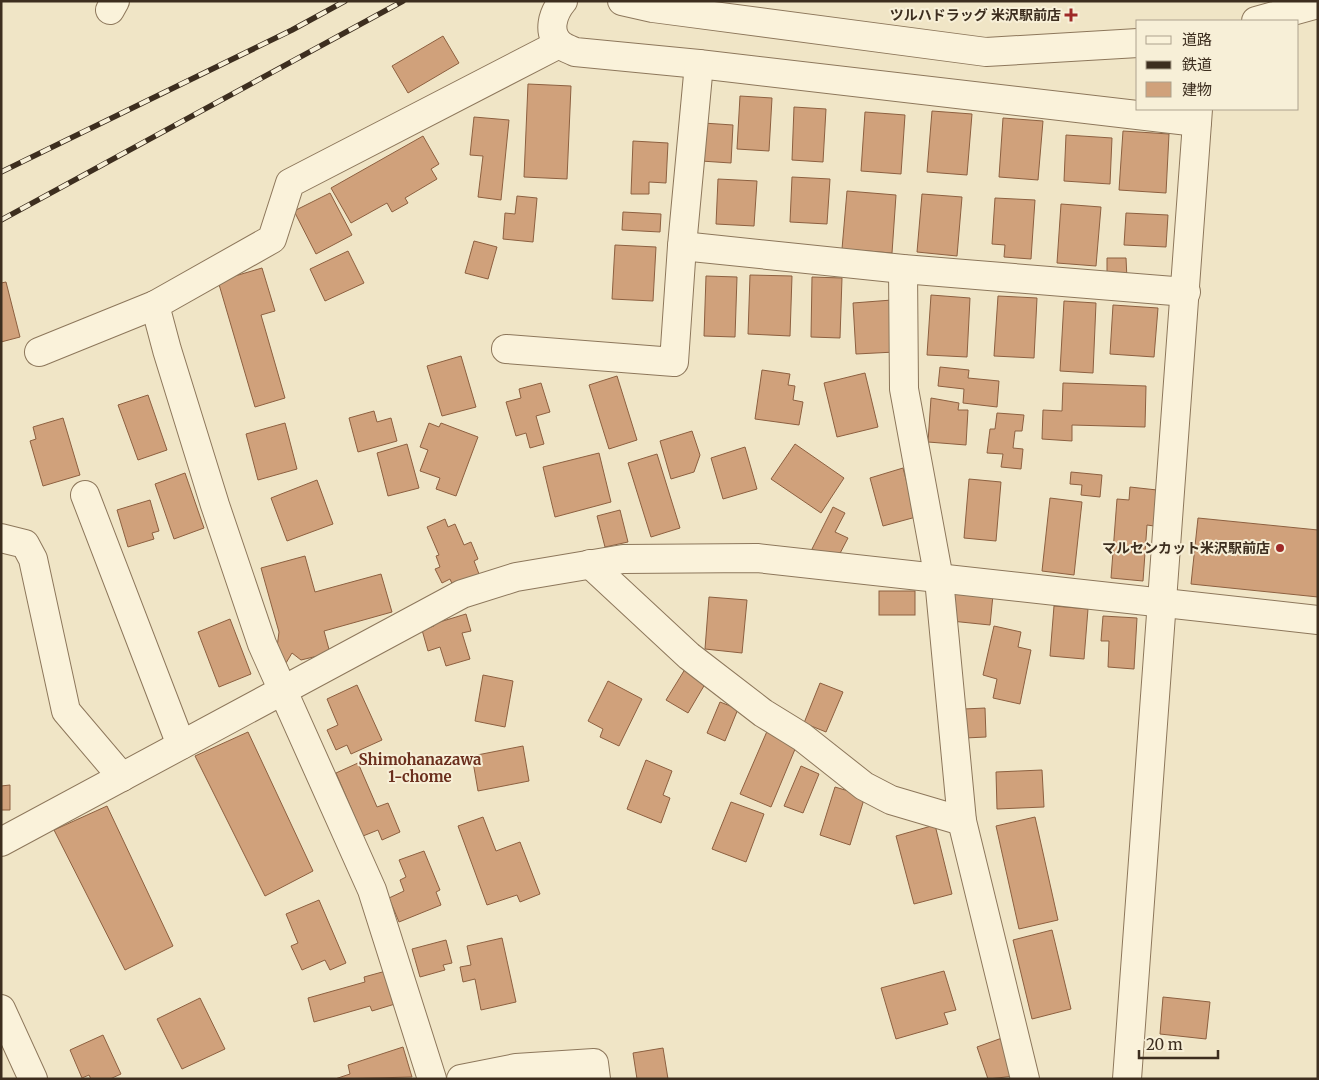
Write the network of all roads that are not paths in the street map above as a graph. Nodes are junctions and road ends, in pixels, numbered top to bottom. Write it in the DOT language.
graph roads {
  1 [pos="563,1"];
  2 [pos="622,1"];
  3 [pos="1318,4"];
  4 [pos="1260,20"];
  5 [pos="1134,43"];
  6 [pos="559,44"];
  7 [pos="699,64"];
  8 [pos="1136,109"];
  9 [pos="1148,110"];
  10 [pos="1197,115"];
  11 [pos="682,246"];
  12 [pos="903,269"];
  13 [pos="1186,292"];
  14 [pos="155,305"];
  15 [pos="506,349"];
  16 [pos="39,352"];
  17 [pos="85,496"];
  18 [pos="1,538"];
  19 [pos="590,564"];
  20 [pos="939,579"];
  21 [pos="1163,604"];
  22 [pos="1318,620"];
  23 [pos="283,691"];
  24 [pos="182,745"];
  25 [pos="122,777"];
  26 [pos="962,820"];
  27 [pos="1,842"];
  28 [pos="1,1008"];
  29 [pos="33,1079"];
  30 [pos="432,1079"];
  31 [pos="461,1079"];
  32 [pos="596,1079"];
  33 [pos="1025,1079"];
  34 [pos="1127,1079"];
  1 -- 6 [label="street"];
  2 -- 5 [label="street"];
  3 -- 4 [label="street"];
  6 -- 7 [label="street"];
  6 -- 14 [label="street"];
  7 -- 8 [label="street"];
  7 -- 11 [label="street"];
  9 -- 10 [label="street"];
  10 -- 13 [label="street"];
  11 -- 12 [label="street"];
  11 -- 15 [label="street"];
  12 -- 13 [label="street"];
  12 -- 20 [label="street"];
  13 -- 21 [label="street"];
  14 -- 16 [label="street"];
  14 -- 23 [label="street"];
  17 -- 24 [label="street"];
  18 -- 25 [label="street"];
  19 -- 20 [label="street"];
  19 -- 23 [label="street"];
  19 -- 26 [label="street"];
  20 -- 21 [label="street"];
  20 -- 26 [label="street"];
  21 -- 22 [label="street"];
  21 -- 34 [label="street"];
  23 -- 24 [label="street"];
  23 -- 30 [label="street"];
  24 -- 25 [label="street"];
  25 -- 27 [label="street"];
  26 -- 33 [label="street"];
  28 -- 29 [label="street"];
  31 -- 32 [label="street"];
}
